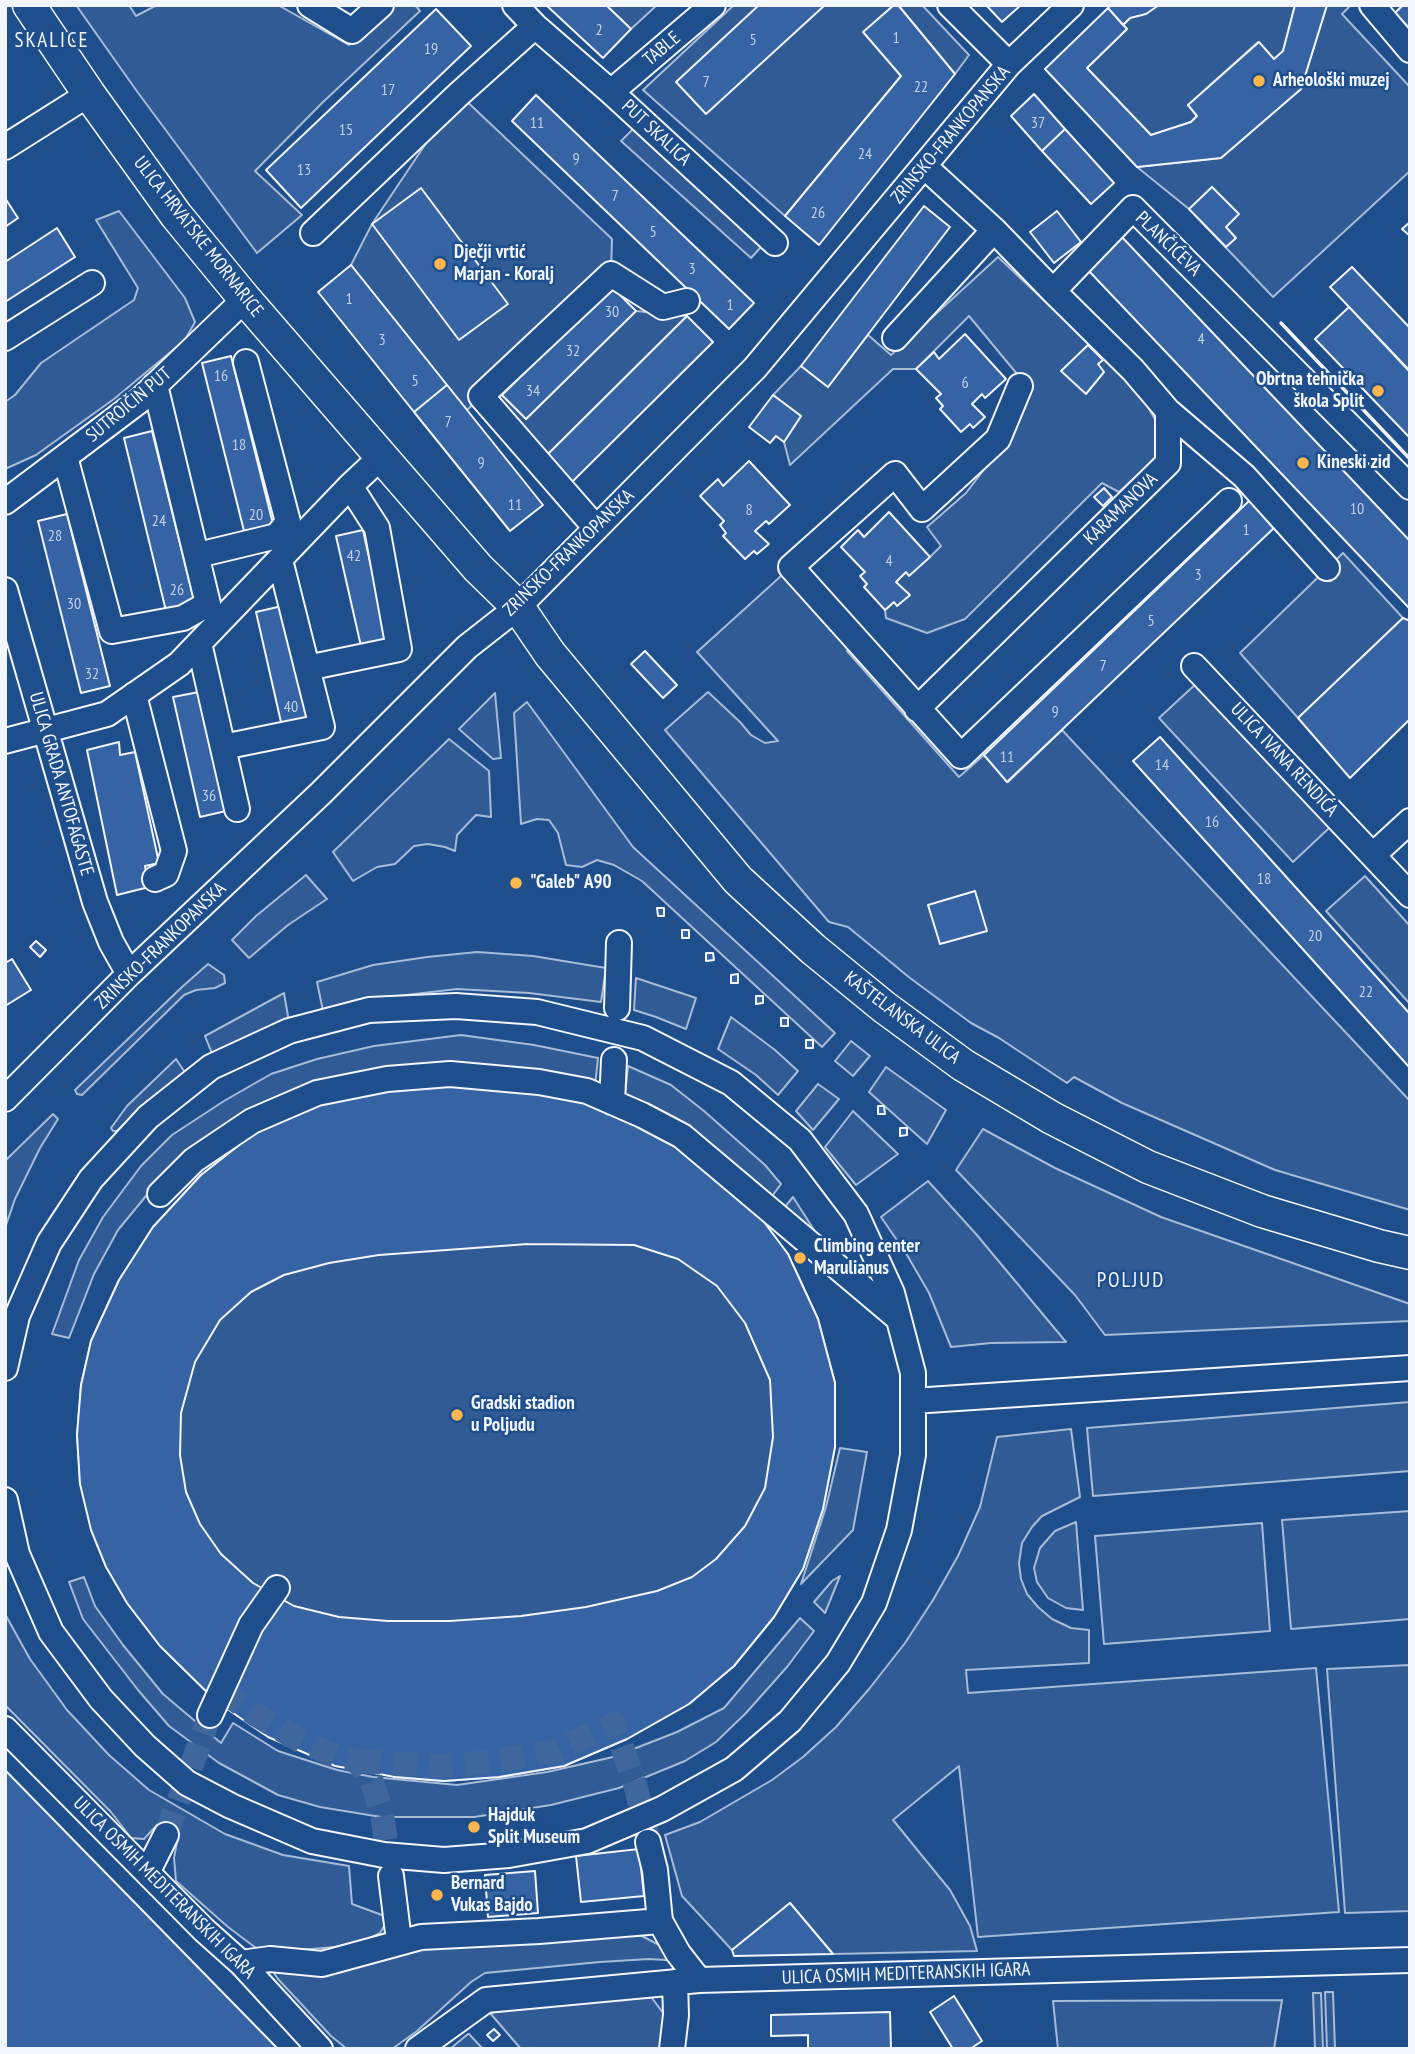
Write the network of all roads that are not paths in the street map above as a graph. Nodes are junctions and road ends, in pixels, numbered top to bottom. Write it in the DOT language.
graph roads {
  1 [pos="29,5"];
  2 [pos="310,5"];
  3 [pos="382,5"];
  4 [pos="514,5"];
  5 [pos="713,5"];
  6 [pos="950,5"];
  7 [pos="1071,5"];
  8 [pos="1372,5"];
  9 [pos="535,26"];
  10 [pos="1410,50"];
  11 [pos="1009,64"];
  12 [pos="611,92"];
  13 [pos="89,94"];
  14 [pos="5,147"];
  15 [pos="924,166"];
  16 [pos="994,230"];
  17 [pos="313,233"];
  18 [pos="775,243"];
  19 [pos="92,283"];
  20 [pos="1053,291"];
  21 [pos="245,299"];
  22 [pos="687,301"];
  23 [pos="5,338"];
  24 [pos="895,338"];
  25 [pos="246,362"];
  26 [pos="155,385"];
  27 [pos="1020,386"];
  28 [pos="1168,411"];
  29 [pos="382,456"];
  30 [pos="65,457"];
  31 [pos="350,486"];
  32 [pos="1410,487"];
  33 [pos="1229,501"];
  34 [pos="5,502"];
  35 [pos="596,528"];
  36 [pos="198,555"];
  37 [pos="280,560"];
  38 [pos="1327,568"];
  39 [pos="5,590"];
  40 [pos="518,607"];
  41 [pos="199,643"];
  42 [pos="1194,666"];
  43 [pos="307,668"];
  44 [pos="134,695"];
  45 [pos="917,709"];
  46 [pos="46,730"];
  47 [pos="5,741"];
  48 [pos="223,747"];
  49 [pos="237,809"];
  50 [pos="1410,821"];
  51 [pos="1373,855"];
  52 [pos="155,879"];
  53 [pos="1410,895"];
  54 [pos="619,943"];
  55 [pos="129,974"];
  56 [pos="617,1008"];
  57 [pos="614,1060"];
  58 [pos="5,1099"];
  59 [pos="612,1102"];
  60 [pos="160,1194"];
  61 [pos="1410,1253"];
  62 [pos="898,1318"];
  63 [pos="5,1368"];
  64 [pos="1410,1368"];
  65 [pos="913,1401"];
  66 [pos="5,1500"];
  67 [pos="277,1588"];
  68 [pos="210,1715"];
  69 [pos="5,1729"];
  70 [pos="166,1835"];
  71 [pos="648,1842"];
  72 [pos="148,1871"];
  73 [pos="391,1876"];
  74 [pos="660,1921"];
  75 [pos="399,1941"];
  76 [pos="1410,1960"];
  77 [pos="241,1963"];
  78 [pos="687,1981"];
  79 [pos="320,2049"];
  80 [pos="418,2049"];
  81 [pos="672,2049"];
  1 -- 13 [label="main road, ULICA HRVATSKE MORNARICE"];
  2 -- 3 [label="street"];
  4 -- 9 [label="street, PUT SKALICA"];
  5 -- 12 [label="street, TABLE"];
  6 -- 11 [label="street"];
  7 -- 11 [label="street, ZRINSKO-FRANKOPANSKA"];
  8 -- 10 [label="street"];
  9 -- 12 [label="street, PUT SKALICA"];
  9 -- 17 [label="street"];
  11 -- 15 [label="street, ZRINSKO-FRANKOPANSKA"];
  12 -- 18 [label="street, PUT SKALICA"];
  13 -- 14 [label="street"];
  13 -- 21 [label="main road, ULICA HRVATSKE MORNARICE"];
  15 -- 16 [label="street"];
  15 -- 35 [label="street, ZRINSKO-FRANKOPANSKA"];
  16 -- 20 [label="street"];
  16 -- 24 [label="street"];
  19 -- 23 [label="street"];
  20 -- 28 [label="street"];
  20 -- 32 [label="street, PLANČIĆEVA"];
  21 -- 26 [label="street, SUTROIČIN PUT"];
  21 -- 29 [label="main road, ULICA HRVATSKE MORNARICE"];
  22 -- 35 [label="street"];
  25 -- 36 [label="street"];
  26 -- 30 [label="street, SUTROIČIN PUT"];
  26 -- 36 [label="street"];
  27 -- 45 [label="street"];
  28 -- 38 [label="street"];
  28 -- 45 [label="street, KARAMANOVA"];
  29 -- 31 [label="street"];
  29 -- 40 [label="main road, ULICA HRVATSKE MORNARICE"];
  30 -- 34 [label="street, SUTROIČIN PUT"];
  30 -- 36 [label="street"];
  31 -- 37 [label="street"];
  31 -- 43 [label="street"];
  33 -- 45 [label="street"];
  35 -- 40 [label="street, ZRINSKO-FRANKOPANSKA"];
  37 -- 41 [label="street"];
  37 -- 43 [label="street"];
  39 -- 46 [label="street, ULICA GRADA ANTOFAGASTE"];
  40 -- 55 [label="street, ZRINSKO-FRANKOPANSKA"];
  40 -- 61 [label="main road, KAŠTELANSKA ULICA"];
  41 -- 44 [label="street"];
  41 -- 48 [label="street"];
  42 -- 51 [label="street, ULICA IVANA RENDIĆA"];
  43 -- 48 [label="street"];
  44 -- 46 [label="street"];
  44 -- 52 [label="street"];
  46 -- 47 [label="street"];
  46 -- 55 [label="street, ULICA GRADA ANTOFAGASTE"];
  48 -- 49 [label="street"];
  50 -- 51 [label="street"];
  51 -- 53 [label="street, ULICA IVANA RENDIĆA"];
  54 -- 56 [label="street"];
  55 -- 58 [label="street, ZRINSKO-FRANKOPANSKA"];
  57 -- 59 [label="street"];
  59 -- 60 [label="street"];
  59 -- 62 [label="street"];
  62 -- 63 [label="street"];
  62 -- 65 [label="street"];
  64 -- 65 [label="street"];
  65 -- 66 [label="street"];
  67 -- 68 [label="street"];
  69 -- 72 [label="street, ULICA OSMIH MEDITERANSKIH IGARA"];
  70 -- 72 [label="street"];
  71 -- 74 [label="street"];
  72 -- 77 [label="street, ULICA OSMIH MEDITERANSKIH IGARA"];
  73 -- 75 [label="street"];
  74 -- 75 [label="street"];
  74 -- 78 [label="street"];
  75 -- 77 [label="street"];
  76 -- 78 [label="street, ULICA OSMIH MEDITERANSKIH IGARA"];
  77 -- 79 [label="street, ULICA OSMIH MEDITERANSKIH IGARA"];
  78 -- 80 [label="street, ULICA OSMIH MEDITERANSKIH IGARA"];
  78 -- 81 [label="street"];
}
